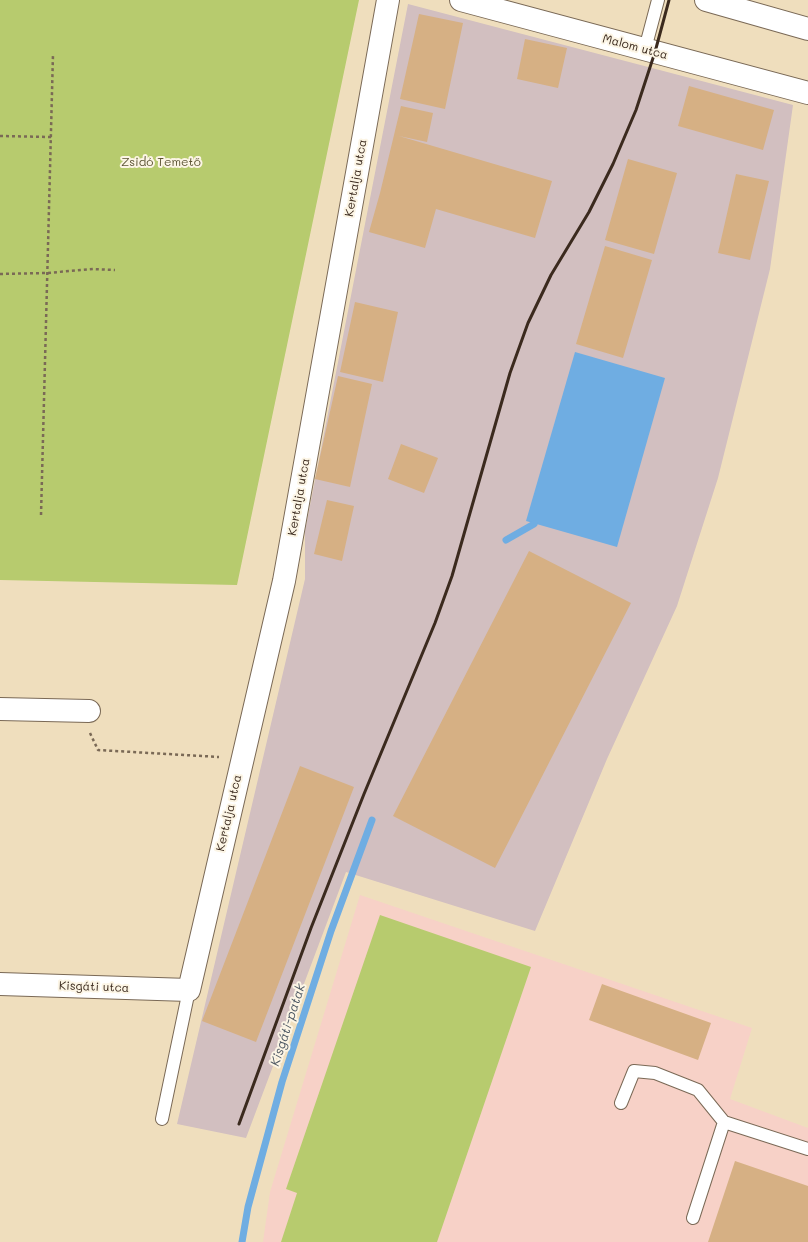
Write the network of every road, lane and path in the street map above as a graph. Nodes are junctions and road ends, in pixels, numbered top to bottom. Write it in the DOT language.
graph roads {
  1 [pos="388,0"];
  2 [pos="461,0"];
  3 [pos="658,0"];
  4 [pos="706,0"];
  5 [pos="808,29"];
  6 [pos="645,49"];
  7 [pos="53,54"];
  8 [pos="808,93"];
  9 [pos="0,136"];
  10 [pos="50,137"];
  11 [pos="116,270"];
  12 [pos="47,273"];
  13 [pos="0,274"];
  14 [pos="40,515"];
  15 [pos="0,709"];
  16 [pos="89,711"];
  17 [pos="98,750"];
  18 [pos="242,758"];
  19 [pos="0,984"];
  20 [pos="189,990"];
  21 [pos="621,1103"];
  22 [pos="162,1119"];
  23 [pos="724,1122"];
  24 [pos="808,1149"];
  25 [pos="693,1218"];
  1 -- 18 [label="street, Kertalja utca"];
  2 -- 6 [label="street, Malom utca"];
  3 -- 6 [label="lane"];
  4 -- 5 [label="street"];
  6 -- 8 [label="street, Malom utca"];
  7 -- 10 [label="path"];
  9 -- 10 [label="path"];
  10 -- 12 [label="path"];
  11 -- 12 [label="path"];
  12 -- 13 [label="path"];
  12 -- 14 [label="path"];
  15 -- 16 [label="street"];
  17 -- 18 [label="path"];
  18 -- 20 [label="street, Kertalja utca"];
  19 -- 20 [label="street, Kisgáti utca"];
  20 -- 22 [label="lane"];
  21 -- 23 [label="lane"];
  23 -- 24 [label="lane"];
  23 -- 25 [label="lane"];
}
